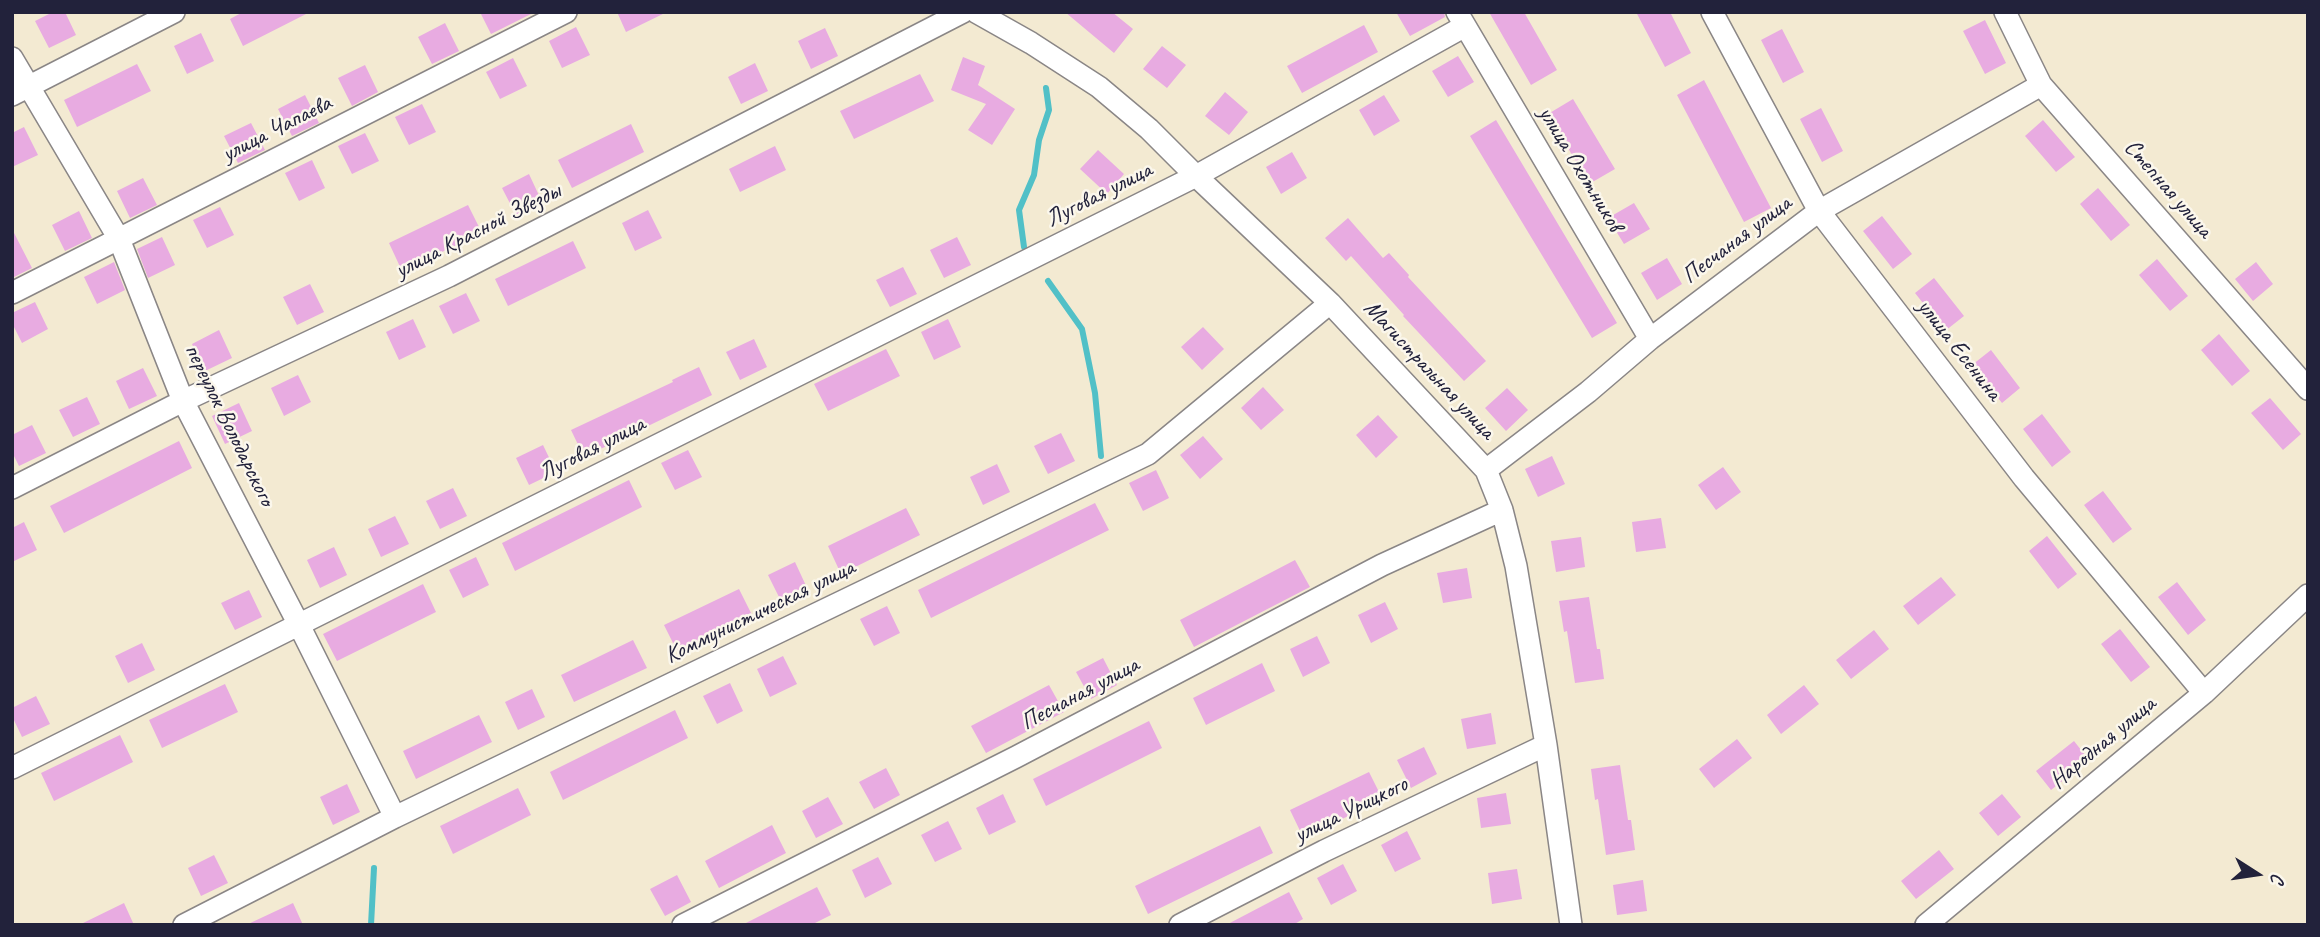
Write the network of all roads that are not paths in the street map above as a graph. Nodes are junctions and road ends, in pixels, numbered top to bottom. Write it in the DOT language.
graph roads {
  1 [pos="174,12"];
  2 [pos="566,12"];
  3 [pos="963,12"];
  4 [pos="976,12"];
  5 [pos="1712,12"];
  6 [pos="2005,12"];
  7 [pos="1461,19"];
  8 [pos="1011,20"];
  9 [pos="12,58"];
  10 [pos="2041,85"];
  11 [pos="20,90"];
  12 [pos="1196,176"];
  13 [pos="1819,211"];
  14 [pos="119,239"];
  15 [pos="12,293"];
  16 [pos="1330,303"];
  17 [pos="1650,339"];
  18 [pos="2308,389"];
  19 [pos="183,401"];
  20 [pos="1486,470"];
  21 [pos="12,488"];
  22 [pos="1502,510"];
  23 [pos="2308,596"];
  24 [pos="299,625"];
  25 [pos="2204,693"];
  26 [pos="1546,746"];
  27 [pos="12,768"];
  28 [pos="395,817"];
  29 [pos="184,925"];
  30 [pos="683,925"];
  31 [pos="1180,925"];
  32 [pos="1571,925"];
  33 [pos="1926,925"];
  1 -- 11 [label="street"];
  2 -- 14 [label="street, улица Чапаева"];
  3 -- 19 [label="street, улица Красной Звезды"];
  4 -- 8 [label="street, Магистральная улица"];
  5 -- 13 [label="street, улица Есенина"];
  6 -- 10 [label="street, Степная улица"];
  7 -- 12 [label="street, улица Охотников"];
  7 -- 17 [label="street, улица Охотников"];
  8 -- 12 [label="street, Магистральная улица"];
  9 -- 11 [label="street, переулок Володарского"];
  10 -- 13 [label="street, Песчаная улица"];
  10 -- 18 [label="street, Степная улица"];
  11 -- 14 [label="street, переулок Володарского"];
  12 -- 16 [label="street, Магистральная улица"];
  12 -- 24 [label="street, Луговая улица"];
  13 -- 17 [label="street, Песчаная улица"];
  13 -- 25 [label="street, улица Есенина"];
  14 -- 15 [label="street, улица Чапаева"];
  14 -- 19 [label="street, переулок Володарского"];
  16 -- 20 [label="street, Магистральная улица"];
  16 -- 28 [label="street, Коммунистическая улица"];
  17 -- 20 [label="street, Песчаная улица"];
  19 -- 21 [label="street, улица Красной Звезды"];
  19 -- 24 [label="street, переулок Володарского"];
  20 -- 22 [label="street, Магистральная улица"];
  22 -- 26 [label="street, Магистральная улица"];
  22 -- 30 [label="street, Песчаная улица"];
  23 -- 25 [label="street, Народная улица"];
  24 -- 27 [label="street, Луговая улица"];
  24 -- 28 [label="street, переулок Володарского"];
  25 -- 33 [label="street, Народная улица"];
  26 -- 31 [label="street, улица Урицкого"];
  26 -- 32 [label="street, Магистральная улица"];
  28 -- 29 [label="street, Коммунистическая улица"];
}
